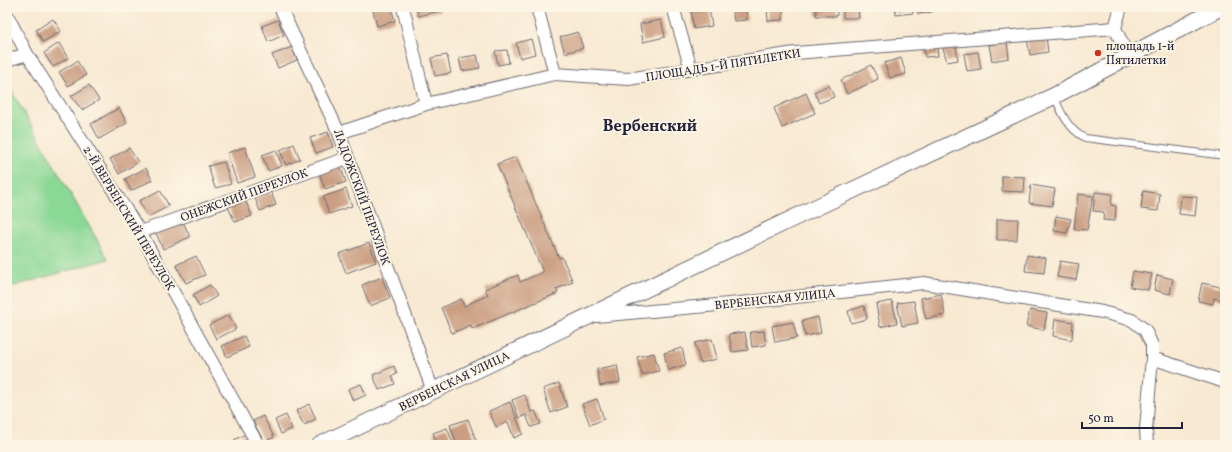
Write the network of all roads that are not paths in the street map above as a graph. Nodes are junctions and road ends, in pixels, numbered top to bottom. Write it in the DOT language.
graph roads {
  1 [pos="280,7"];
  2 [pos="403,7"];
  3 [pos="536,7"];
  4 [pos="673,7"];
  5 [pos="1121,7"];
  6 [pos="1222,7"];
  7 [pos="7,15"];
  8 [pos="1115,28"];
  9 [pos="27,54"];
  10 [pos="1128,56"];
  11 [pos="7,60"];
  12 [pos="690,69"];
  13 [pos="555,74"];
  14 [pos="1054,96"];
  15 [pos="426,104"];
  16 [pos="339,133"];
  17 [pos="1225,156"];
  18 [pos="347,158"];
  19 [pos="140,232"];
  20 [pos="589,316"];
  21 [pos="1152,358"];
  22 [pos="1225,382"];
  23 [pos="433,391"];
  24 [pos="258,445"];
  25 [pos="320,445"];
  26 [pos="1147,445"];
  1 -- 16 [label="street, ЛАДОЖСКИЙ ПЕРЕУЛОК"];
  2 -- 15 [label="street"];
  3 -- 13 [label="street"];
  4 -- 12 [label="street"];
  5 -- 8 [label="street"];
  6 -- 10 [label="main road"];
  7 -- 9 [label="street, 2-Й ВЕРБЕНСКИЙ ПЕРЕУЛОК"];
  8 -- 10 [label="street"];
  8 -- 12 [label="street, ПЛОЩАДЬ 1-Й ПЯТИЛЕТКИ"];
  9 -- 11 [label="street"];
  9 -- 19 [label="street, 2-Й ВЕРБЕНСКИЙ ПЕРЕУЛОК"];
  10 -- 14 [label="main road"];
  12 -- 13 [label="street, ПЛОЩАДЬ 1-Й ПЯТИЛЕТКИ"];
  13 -- 15 [label="street, ПЛОЩАДЬ 1-Й ПЯТИЛЕТКИ"];
  14 -- 17 [label="lane"];
  14 -- 20 [label="main road"];
  15 -- 16 [label="street, ПЛОЩАДЬ 1-Й ПЯТИЛЕТКИ"];
  16 -- 18 [label="street, ЛАДОЖСКИЙ ПЕРЕУЛОК"];
  18 -- 19 [label="street, ОНЕЖСКИЙ ПЕРЕУЛОК"];
  18 -- 23 [label="street, ЛАДОЖСКИЙ ПЕРЕУЛОК"];
  19 -- 24 [label="street, 2-Й ВЕРБЕНСКИЙ ПЕРЕУЛОК"];
  20 -- 21 [label="street, ВЕРБЕНСКАЯ УЛИЦА"];
  20 -- 23 [label="main road, ВЕРБЕНСКАЯ УЛИЦА"];
  21 -- 22 [label="street"];
  21 -- 26 [label="street, ВЕРБЕНСКАЯ УЛИЦА"];
  23 -- 25 [label="main road, ВЕРБЕНСКАЯ УЛИЦА"];
}
